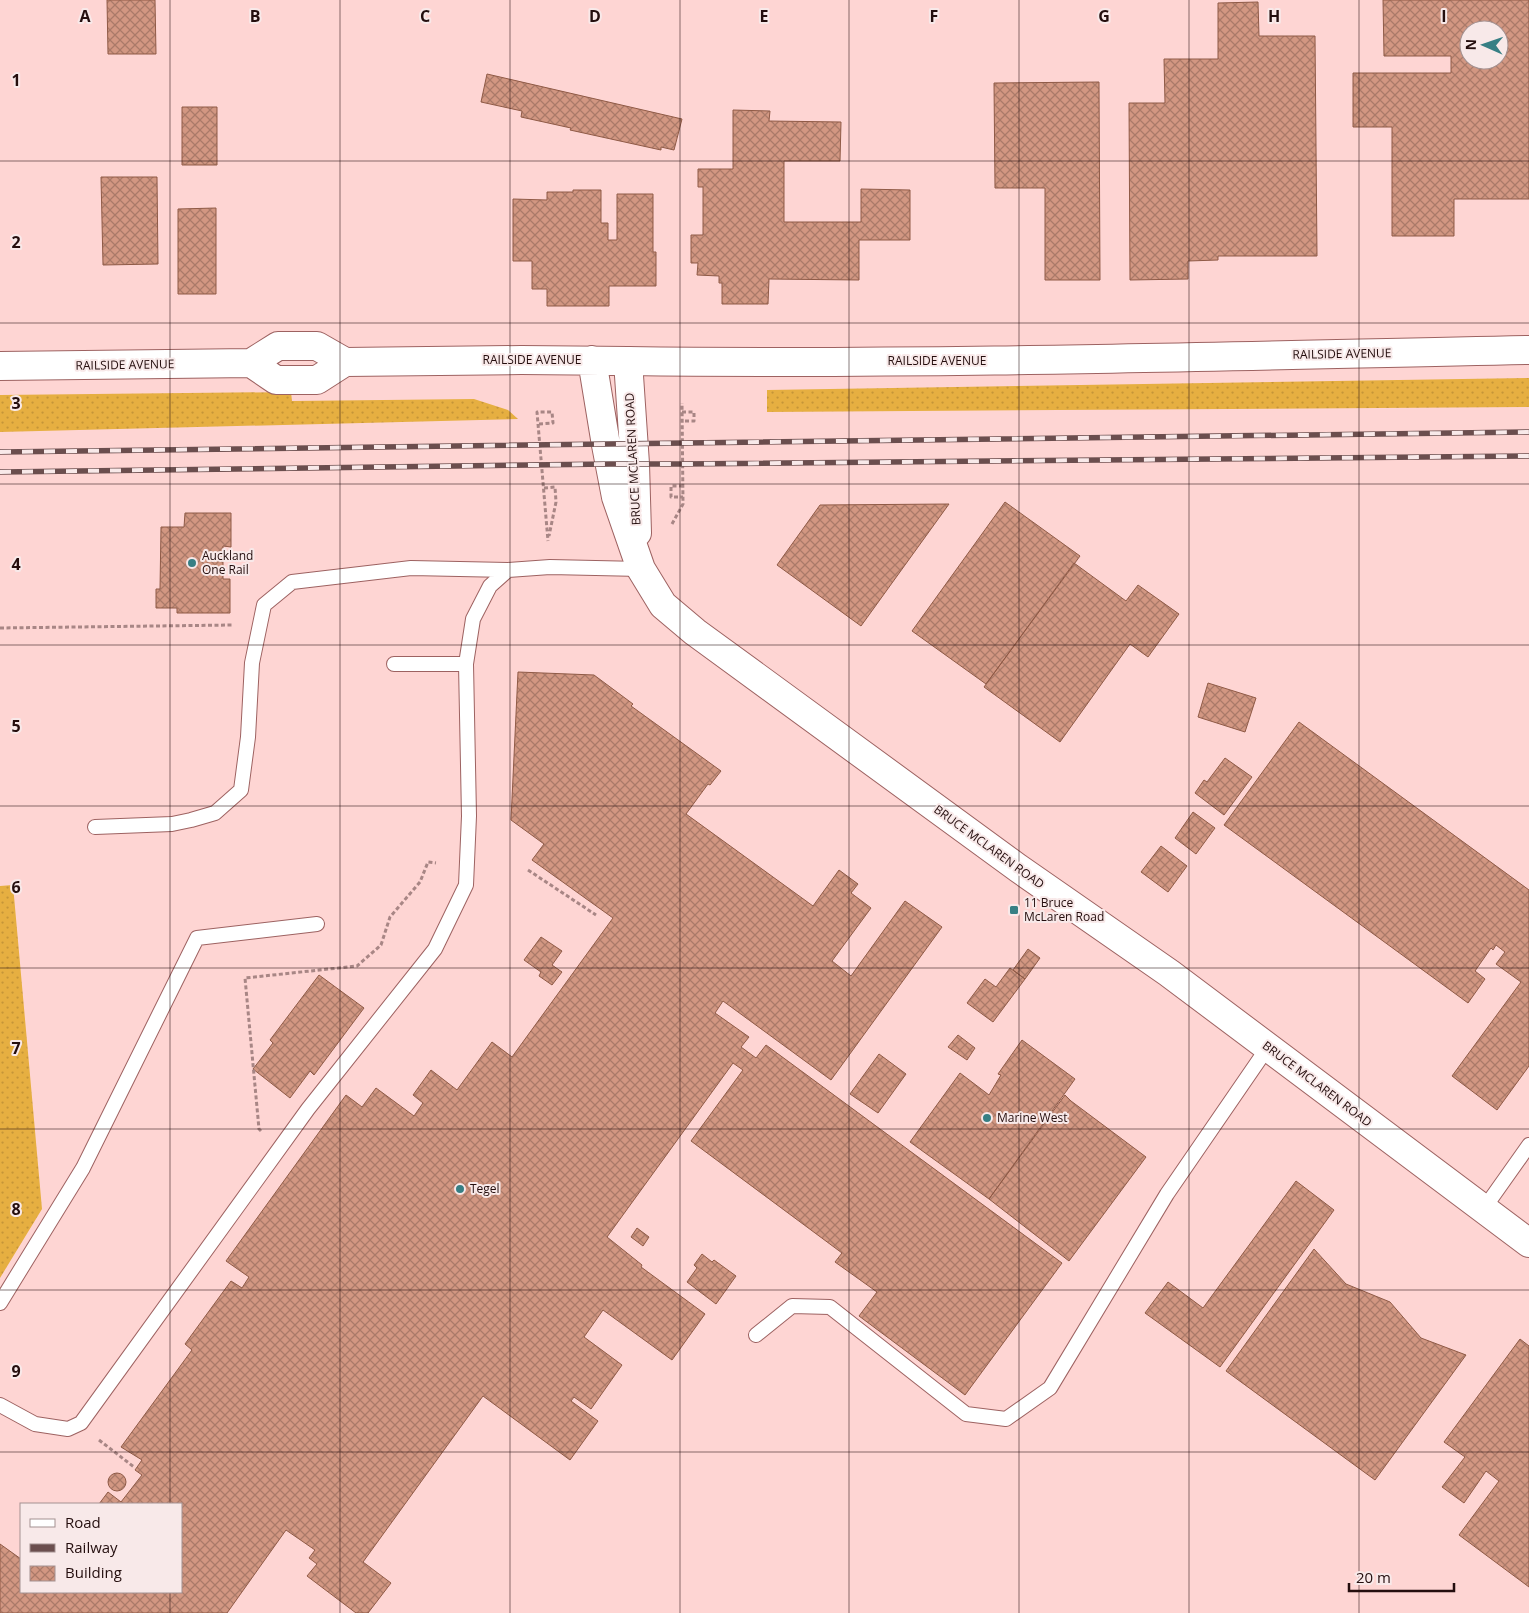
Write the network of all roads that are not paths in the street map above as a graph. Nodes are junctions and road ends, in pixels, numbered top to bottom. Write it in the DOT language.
graph roads {
  1 [pos="1529,350"];
  2 [pos="592,360"];
  3 [pos="628,361"];
  4 [pos="0,366"];
  5 [pos="639,563"];
  6 [pos="508,570"];
  7 [pos="394,664"];
  8 [pos="466,664"];
  9 [pos="95,827"];
  10 [pos="317,924"];
  11 [pos="1268,1047"];
  12 [pos="1529,1145"];
  13 [pos="1483,1210"];
  14 [pos="1529,1243"];
  15 [pos="0,1303"];
  16 [pos="756,1335"];
  17 [pos="0,1405"];
  1 -- 3 [label="main road, RAILSIDE AVENUE"];
  2 -- 3 [label="main road, RAILSIDE AVENUE"];
  2 -- 4 [label="main road, RAILSIDE AVENUE"];
  2 -- 5 [label="main road, BRUCE MCLAREN ROAD"];
  3 -- 5 [label="main road, BRUCE MCLAREN ROAD"];
  5 -- 6 [label="lane"];
  5 -- 11 [label="main road, BRUCE MCLAREN ROAD"];
  6 -- 8 [label="lane"];
  6 -- 9 [label="lane"];
  7 -- 8 [label="lane"];
  8 -- 17 [label="lane"];
  10 -- 15 [label="lane"];
  11 -- 13 [label="main road, BRUCE MCLAREN ROAD"];
  11 -- 16 [label="lane"];
  12 -- 13 [label="lane"];
  13 -- 14 [label="main road, BRUCE MCLAREN ROAD"];
}
